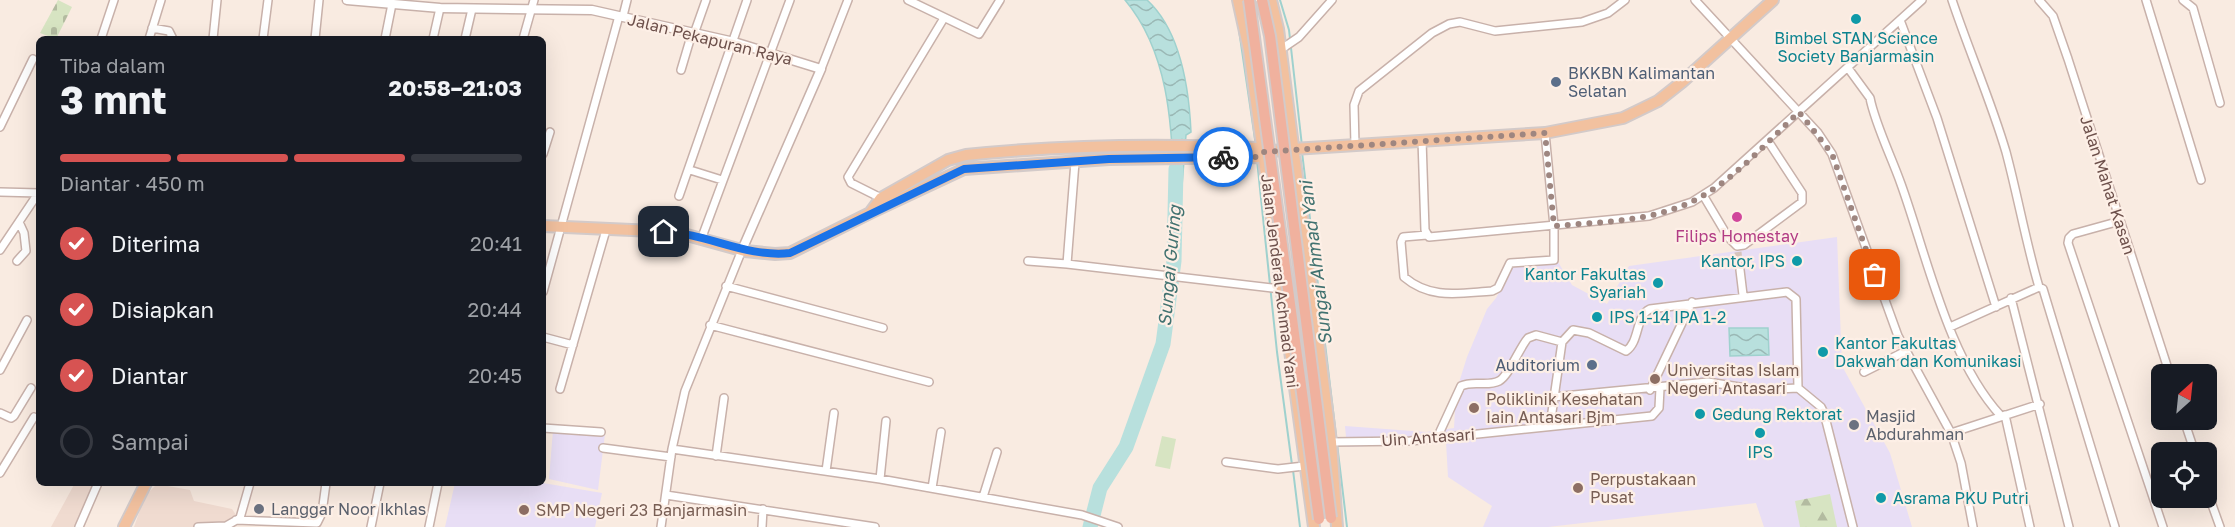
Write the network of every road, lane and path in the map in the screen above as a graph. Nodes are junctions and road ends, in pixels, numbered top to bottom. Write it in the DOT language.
graph roads {
  1 [pos="114,0"];
  2 [pos="161,0"];
  3 [pos="217,0"];
  4 [pos="268,0"];
  5 [pos="320,0"];
  6 [pos="347,0"];
  7 [pos="534,0"];
  8 [pos="627,0"];
  9 [pos="706,0"];
  10 [pos="747,0"];
  11 [pos="790,0"];
  12 [pos="848,0"];
  13 [pos="908,0"];
  14 [pos="1000,0"];
  15 [pos="1238,0"];
  16 [pos="1249,0"];
  17 [pos="1262,0"];
  18 [pos="1271,0"];
  19 [pos="1332,0"];
  20 [pos="1625,0"];
  21 [pos="1695,0"];
  22 [pos="1773,0"];
  23 [pos="1922,0"];
  24 [pos="1952,0"];
  25 [pos="2039,0"];
  26 [pos="2146,0"];
  27 [pos="2183,0"];
  28 [pos="917,2"];
  29 [pos="392,4"];
  30 [pos="440,8"];
  31 [pos="472,9"];
  32 [pos="532,10"];
  33 [pos="621,16"];
  34 [pos="944,18"];
  35 [pos="1900,20"];
  36 [pos="152,28"];
  37 [pos="693,33"];
  38 [pos="102,36"];
  39 [pos="149,36"];
  40 [pos="172,36"];
  41 [pos="213,36"];
  42 [pos="263,36"];
  43 [pos="315,36"];
  44 [pos="386,36"];
  45 [pos="434,36"];
  46 [pos="466,36"];
  47 [pos="524,36"];
  48 [pos="1732,38"];
  49 [pos="734,42"];
  50 [pos="1284,48"];
  51 [pos="771,53"];
  52 [pos="33,59"];
  53 [pos="1848,68"];
  54 [pos="822,69"];
  55 [pos="681,70"];
  56 [pos="1284,86"];
  57 [pos="1253,87"];
  58 [pos="2220,103"];
  59 [pos="1799,112"];
  60 [pos="0,127"];
  61 [pos="550,132"];
  62 [pos="1545,133"];
  63 [pos="1422,140"];
  64 [pos="1768,141"];
  65 [pos="546,145"];
  66 [pos="1355,145"];
  67 [pos="1299,149"];
  68 [pos="1255,151"];
  69 [pos="1170,152"];
  70 [pos="1075,162"];
  71 [pos="690,170"];
  72 [pos="722,180"];
  73 [pos="2200,180"];
  74 [pos="0,192"];
  75 [pos="36,193"];
  76 [pos="1703,195"];
  77 [pos="679,196"];
  78 [pos="36,197"];
  79 [pos="884,202"];
  80 [pos="1302,208"];
  81 [pos="1270,212"];
  82 [pos="2120,221"];
  83 [pos="19,222"];
  84 [pos="546,226"];
  85 [pos="1554,226"];
  86 [pos="561,227"];
  87 [pos="606,230"];
  88 [pos="1426,235"];
  89 [pos="702,237"];
  90 [pos="0,250"];
  91 [pos="742,250"];
  92 [pos="17,261"];
  93 [pos="1028,261"];
  94 [pos="1067,264"];
  95 [pos="1740,270"];
  96 [pos="546,281"];
  97 [pos="726,286"];
  98 [pos="2039,287"];
  99 [pos="1277,289"];
  100 [pos="1743,295"];
  101 [pos="2011,298"];
  102 [pos="1692,302"];
  103 [pos="1996,307"];
  104 [pos="27,320"];
  105 [pos="710,326"];
  106 [pos="1950,327"];
  107 [pos="883,328"];
  108 [pos="546,338"];
  109 [pos="1562,342"];
  110 [pos="573,345"];
  111 [pos="1906,351"];
  112 [pos="2166,364"];
  113 [pos="0,370"];
  114 [pos="1864,372"];
  115 [pos="929,382"];
  116 [pos="31,388"];
  117 [pos="1660,388"];
  118 [pos="1798,388"];
  119 [pos="560,389"];
  120 [pos="1650,390"];
  121 [pos="1553,397"];
  122 [pos="724,398"];
  123 [pos="2040,404"];
  124 [pos="0,413"];
  125 [pos="834,413"];
  126 [pos="2003,415"];
  127 [pos="34,417"];
  128 [pos="886,422"];
  129 [pos="1550,426"];
  130 [pos="546,428"];
  131 [pos="601,432"];
  132 [pos="941,432"];
  133 [pos="1951,433"];
  134 [pos="1437,438"];
  135 [pos="1333,442"];
  136 [pos="603,448"];
  137 [pos="997,452"];
  138 [pos="672,453"];
  139 [pos="716,456"];
  140 [pos="1226,462"];
  141 [pos="1304,466"];
  142 [pos="826,471"];
  143 [pos="0,473"];
  144 [pos="880,479"];
  145 [pos="97,486"];
  146 [pos="144,486"];
  147 [pos="249,486"];
  148 [pos="326,486"];
  149 [pos="379,486"];
  150 [pos="437,486"];
  151 [pos="932,488"];
  152 [pos="666,495"];
  153 [pos="983,497"];
  154 [pos="2213,508"];
  155 [pos="764,509"];
  156 [pos="236,520"];
  157 [pos="1325,523"];
  158 [pos="836,524"];
  159 [pos="226,526"];
  160 [pos="79,527"];
  161 [pos="124,527"];
  162 [pos="198,527"];
  163 [pos="371,527"];
  164 [pos="429,527"];
  165 [pos="661,527"];
  166 [pos="762,527"];
  167 [pos="875,527"];
  168 [pos="1117,527"];
  169 [pos="1852,527"];
  170 [pos="1973,527"];
  171 [pos="2030,527"];
  172 [pos="2069,527"];
  173 [pos="2115,527"];
  174 [pos="2163,527"];
  175 [pos="2220,527"];
  1 -- 38 [label="street"];
  2 -- 36 [label="street"];
  3 -- 41 [label="street"];
  4 -- 42 [label="street"];
  5 -- 43 [label="street"];
  6 -- 29 [label="street, Jalan Pekapuran Raya"];
  7 -- 32 [label="street"];
  8 -- 33 [label="street"];
  9 -- 37 [label="street"];
  10 -- 49 [label="street"];
  11 -- 51 [label="street"];
  12 -- 54 [label="street"];
  13 -- 28 [label="street"];
  14 -- 34 [label="street"];
  15 -- 57 [label="main road, Jalan Jenderal Achmad Yani"];
  16 -- 157 [label="highway, bridge"];
  17 -- 157 [label="highway, bridge"];
  18 -- 50 [label="main road, Jalan Jenderal Achmad Yani"];
  19 -- 50 [label="street"];
  20 -- 66 [label="street"];
  21 -- 48 [label="street"];
  22 -- 48 [label="main road"];
  23 -- 35 [label="street"];
  24 -- 98 [label="street"];
  25 -- 82 [label="street, Jalan Mahat Kasan"];
  26 -- 73 [label="street"];
  27 -- 58 [label="street"];
  28 -- 34 [label="street"];
  29 -- 30 [label="street, Jalan Pekapuran Raya"];
  29 -- 44 [label="street"];
  30 -- 31 [label="street, Jalan Pekapuran Raya"];
  30 -- 45 [label="street"];
  31 -- 32 [label="street, Jalan Pekapuran Raya"];
  31 -- 46 [label="street"];
  32 -- 33 [label="street, Jalan Pekapuran Raya"];
  32 -- 47 [label="street"];
  33 -- 37 [label="street, Jalan Pekapuran Raya"];
  33 -- 86 [label="street"];
  34 -- 79 [label="street"];
  35 -- 53 [label="street"];
  35 -- 103 [label="street"];
  36 -- 39 [label="street"];
  36 -- 40 [label="street"];
  37 -- 49 [label="street, Jalan Pekapuran Raya"];
  37 -- 55 [label="street"];
  48 -- 59 [label="street"];
  48 -- 62 [label="main road"];
  49 -- 51 [label="street, Jalan Pekapuran Raya"];
  49 -- 71 [label="street"];
  50 -- 56 [label="main road, Jalan Jenderal Achmad Yani"];
  51 -- 54 [label="street, Jalan Pekapuran Raya"];
  51 -- 72 [label="street"];
  52 -- 60 [label="street"];
  53 -- 59 [label="street"];
  53 -- 106 [label="street"];
  54 -- 91 [label="street"];
  56 -- 57 [label="main road"];
  56 -- 67 [label="main road, Jalan Jenderal Achmad Yani"];
  57 -- 68 [label="main road, Jalan Jenderal Achmad Yani"];
  59 -- 64 [label="street"];
  59 -- 111 [label="street"];
  61 -- 65 [label="street"];
  62 -- 63 [label="main road"];
  62 -- 85 [label="street"];
  63 -- 66 [label="main road"];
  63 -- 88 [label="street"];
  64 -- 76 [label="street"];
  64 -- 76 [label="street"];
  66 -- 67 [label="main road"];
  67 -- 68 [label="main road"];
  67 -- 80 [label="main road, Jalan Jenderal Achmad Yani"];
  68 -- 69 [label="main road"];
  68 -- 69 [label="main road"];
  68 -- 81 [label="main road, Jalan Jenderal Achmad Yani"];
  69 -- 70 [label="main road"];
  69 -- 79 [label="main road"];
  70 -- 79 [label="main road"];
  70 -- 94 [label="street"];
  71 -- 72 [label="street"];
  71 -- 77 [label="street"];
  72 -- 89 [label="street"];
  74 -- 75 [label="street"];
  76 -- 85 [label="street"];
  78 -- 83 [label="street"];
  79 -- 91 [label="main road"];
  80 -- 81 [label="main road"];
  80 -- 135 [label="main road, Jalan Jenderal Achmad Yani"];
  81 -- 99 [label="main road, Jalan Jenderal Achmad Yani"];
  82 -- 112 [label="street, Jalan Mahat Kasan"];
  82 -- 174 [label="street"];
  83 -- 90 [label="street"];
  83 -- 92 [label="street"];
  84 -- 86 [label="main road"];
  85 -- 88 [label="street"];
  85 -- 88 [label="street"];
  86 -- 87 [label="main road"];
  86 -- 96 [label="street"];
  87 -- 89 [label="main road"];
  87 -- 110 [label="street"];
  89 -- 91 [label="main road"];
  91 -- 97 [label="street"];
  93 -- 94 [label="street"];
  94 -- 99 [label="street"];
  95 -- 100 [label="street"];
  97 -- 105 [label="street"];
  97 -- 107 [label="street"];
  98 -- 101 [label="street"];
  98 -- 173 [label="street"];
  99 -- 141 [label="main road, Jalan Jenderal Achmad Yani"];
  100 -- 102 [label="street"];
  100 -- 118 [label="street"];
  101 -- 103 [label="street"];
  101 -- 123 [label="street"];
  102 -- 109 [label="street"];
  102 -- 120 [label="street"];
  103 -- 106 [label="street"];
  104 -- 113 [label="street"];
  105 -- 115 [label="street"];
  105 -- 138 [label="street"];
  106 -- 126 [label="street"];
  108 -- 110 [label="street"];
  109 -- 121 [label="street"];
  109 -- 134 [label="street"];
  110 -- 119 [label="street"];
  111 -- 114 [label="street"];
  111 -- 133 [label="street"];
  116 -- 124 [label="street"];
  117 -- 118 [label="street"];
  117 -- 120 [label="street"];
  117 -- 129 [label="street, Uin Antasari"];
  118 -- 169 [label="street"];
  120 -- 121 [label="street"];
  121 -- 129 [label="street"];
  122 -- 139 [label="street"];
  123 -- 126 [label="street"];
  123 -- 172 [label="street"];
  125 -- 142 [label="street"];
  126 -- 133 [label="street"];
  126 -- 171 [label="street"];
  127 -- 143 [label="street"];
  128 -- 144 [label="street"];
  129 -- 134 [label="street, Uin Antasari"];
  130 -- 131 [label="street"];
  132 -- 151 [label="street"];
  133 -- 170 [label="street"];
  134 -- 135 [label="street, Uin Antasari"];
  135 -- 157 [label="main road, Jalan Jenderal Achmad Yani"];
  136 -- 138 [label="street"];
  137 -- 153 [label="street"];
  138 -- 139 [label="street"];
  138 -- 152 [label="street"];
  139 -- 142 [label="street"];
  140 -- 141 [label="street"];
  141 -- 157 [label="main road, Jalan Jenderal Achmad Yani"];
  142 -- 144 [label="street"];
  144 -- 151 [label="street"];
  145 -- 160 [label="street"];
  146 -- 161 [label="main road"];
  147 -- 156 [label="street"];
  148 -- 156 [label="street"];
  149 -- 163 [label="street"];
  150 -- 164 [label="street"];
  151 -- 153 [label="street"];
  152 -- 155 [label="street"];
  152 -- 165 [label="street"];
  153 -- 168 [label="street"];
  154 -- 175 [label="street"];
  155 -- 158 [label="street"];
  155 -- 166 [label="street"];
  156 -- 159 [label="street"];
  158 -- 167 [label="street"];
  159 -- 162 [label="street"];
}
